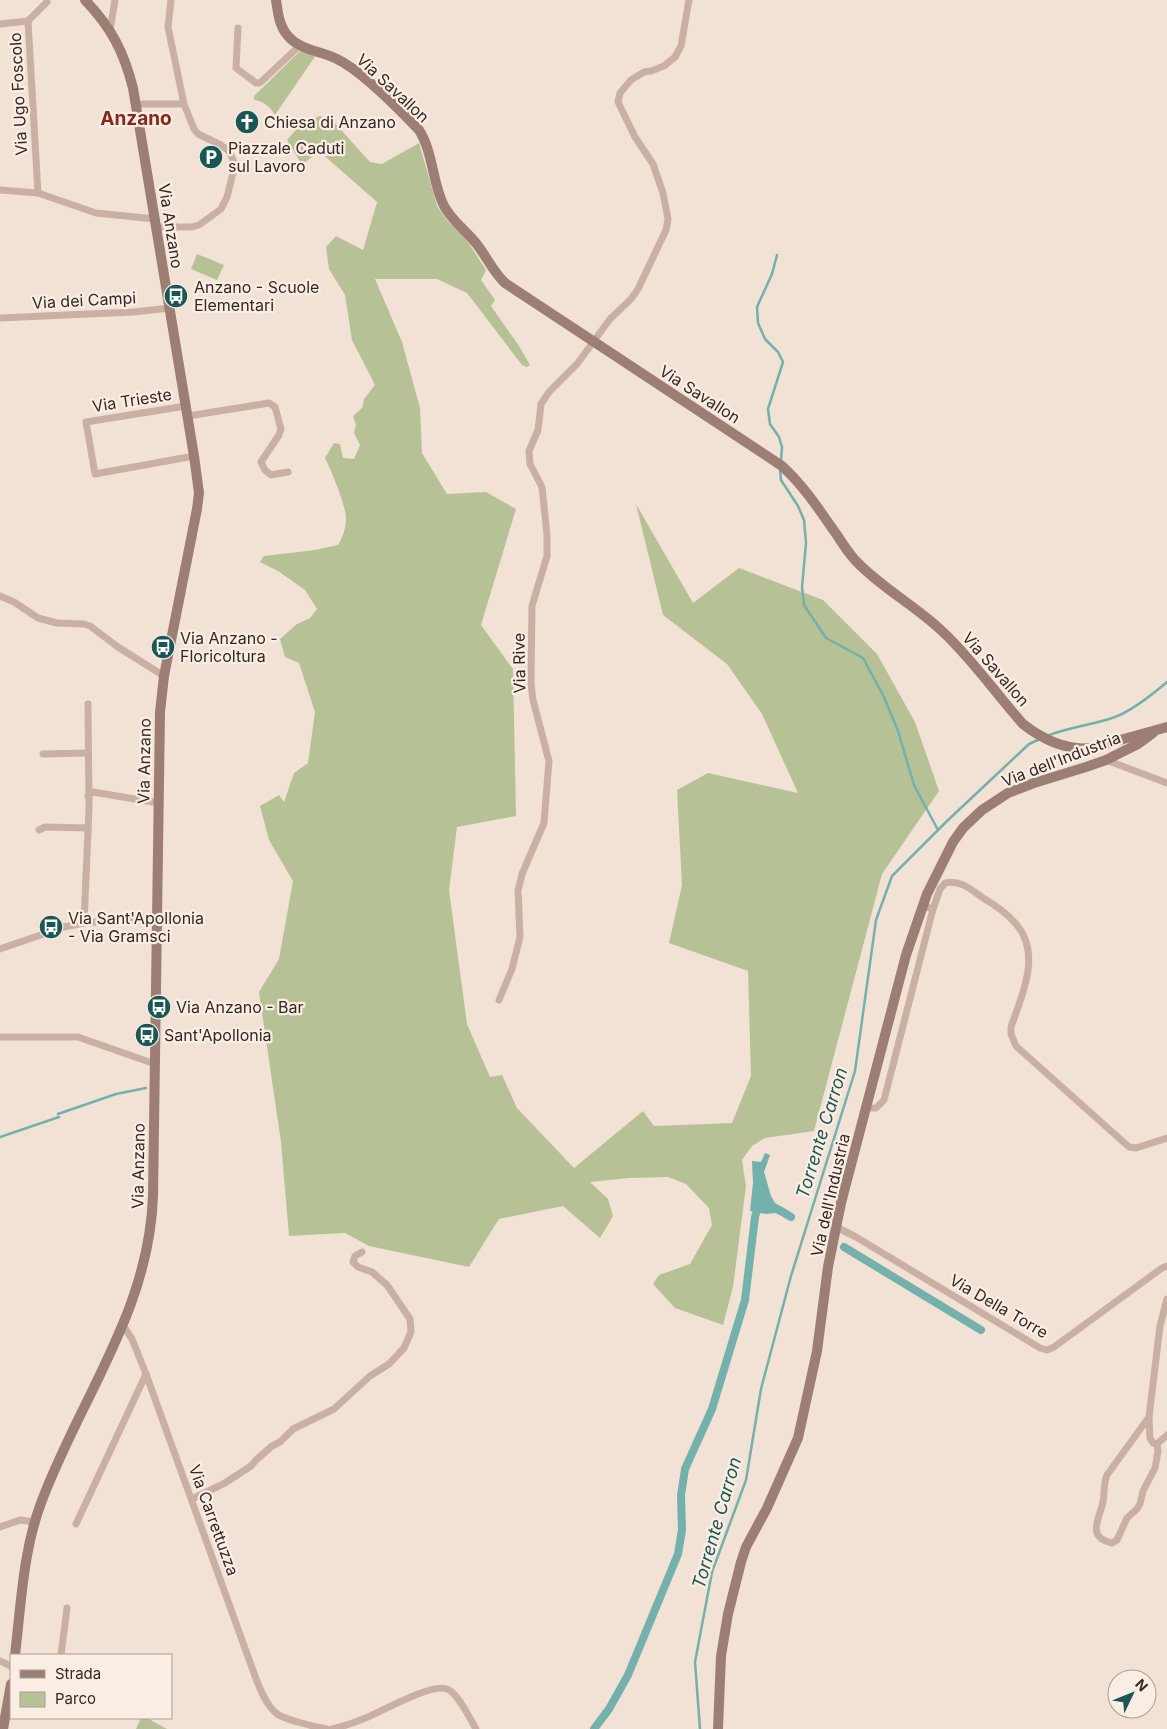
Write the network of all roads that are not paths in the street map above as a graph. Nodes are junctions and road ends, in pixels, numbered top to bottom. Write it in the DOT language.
graph roads {
  1 [pos="85,0"];
  2 [pos="115,0"];
  3 [pos="171,0"];
  4 [pos="276,0"];
  5 [pos="689,0"];
  6 [pos="47,2"];
  7 [pos="28,21"];
  8 [pos="0,24"];
  9 [pos="238,28"];
  10 [pos="110,30"];
  11 [pos="299,44"];
  12 [pos="136,104"];
  13 [pos="184,104"];
  14 [pos="0,190"];
  15 [pos="38,193"];
  16 [pos="156,223"];
  17 [pos="170,308"];
  18 [pos="0,318"];
  19 [pos="593,341"];
  20 [pos="187,411"];
  21 [pos="194,456"];
  22 [pos="288,472"];
  23 [pos="0,596"];
  24 [pos="164,676"];
  25 [pos="88,704"];
  26 [pos="1167,727"];
  27 [pos="1156,731"];
  28 [pos="88,752"];
  29 [pos="43,754"];
  30 [pos="1106,760"];
  31 [pos="1167,783"];
  32 [pos="88,796"];
  33 [pos="158,803"];
  34 [pos="88,828"];
  35 [pos="39,830"];
  36 [pos="928,908"];
  37 [pos="157,916"];
  38 [pos="84,923"];
  39 [pos="0,949"];
  40 [pos="499,1000"];
  41 [pos="0,1037"];
  42 [pos="155,1064"];
  43 [pos="867,1108"];
  44 [pos="1167,1138"];
  45 [pos="836,1227"];
  46 [pos="362,1252"];
  47 [pos="1167,1266"];
  48 [pos="1167,1299"];
  49 [pos="123,1325"];
  50 [pos="146,1374"];
  51 [pos="1149,1417"];
  52 [pos="1167,1435"];
  53 [pos="1157,1444"];
  54 [pos="192,1499"];
  55 [pos="34,1522"];
  56 [pos="76,1524"];
  57 [pos="0,1526"];
  58 [pos="67,1608"];
  59 [pos="15,1654"];
  60 [pos="60,1654"];
  61 [pos="10,1690"];
  62 [pos="355,1726"];
  63 [pos="3,1729"];
  64 [pos="324,1729"];
  65 [pos="332,1729"];
  66 [pos="476,1729"];
  67 [pos="718,1729"];
  1 -- 10 [label="main road, Via Anzano"];
  2 -- 10 [label="street"];
  3 -- 13 [label="street"];
  4 -- 11 [label="main road, Via Savallon"];
  5 -- 19 [label="street, Via Rive"];
  6 -- 7 [label="street"];
  7 -- 8 [label="street, Via Ugo Foscolo"];
  7 -- 15 [label="street, Via Ugo Foscolo"];
  9 -- 11 [label="street"];
  10 -- 12 [label="main road, Via Anzano"];
  11 -- 19 [label="main road, Via Savallon"];
  12 -- 13 [label="street"];
  12 -- 16 [label="main road, Via Anzano"];
  13 -- 16 [label="street"];
  14 -- 15 [label="street"];
  15 -- 16 [label="street"];
  16 -- 17 [label="main road, Via Anzano"];
  17 -- 18 [label="street, Via dei Campi"];
  17 -- 20 [label="main road, Via Anzano"];
  19 -- 27 [label="main road, Via Savallon"];
  19 -- 40 [label="street, Via Rive"];
  20 -- 21 [label="main road, Via Anzano"];
  20 -- 21 [label="street, Via Trieste"];
  20 -- 22 [label="street"];
  21 -- 24 [label="main road, Via Anzano"];
  23 -- 24 [label="street"];
  24 -- 33 [label="main road, Via Anzano"];
  25 -- 28 [label="street"];
  26 -- 27 [label="main road"];
  27 -- 30 [label="main road, Via dell'Industria"];
  28 -- 29 [label="street"];
  28 -- 32 [label="street"];
  30 -- 31 [label="street"];
  30 -- 36 [label="main road, Via dell'Industria"];
  32 -- 33 [label="street"];
  32 -- 34 [label="street"];
  33 -- 37 [label="main road, Via Anzano"];
  34 -- 35 [label="street"];
  34 -- 38 [label="street"];
  36 -- 43 [label="main road, Via dell'Industria"];
  36 -- 43 [label="street"];
  36 -- 44 [label="street"];
  37 -- 38 [label="street"];
  37 -- 42 [label="main road, Via Anzano"];
  38 -- 39 [label="street"];
  41 -- 42 [label="street"];
  42 -- 49 [label="main road, Via Anzano"];
  43 -- 45 [label="main road, Via dell'Industria"];
  45 -- 47 [label="street, Via Della Torre"];
  45 -- 67 [label="main road, Via dell'Industria"];
  46 -- 54 [label="street"];
  48 -- 51 [label="street"];
  49 -- 50 [label="street, Via Carrettuzza"];
  49 -- 55 [label="main road, Via Anzano"];
  50 -- 54 [label="street, Via Carrettuzza"];
  50 -- 56 [label="street"];
  51 -- 53 [label="street"];
  51 -- 53 [label="street"];
  52 -- 53 [label="street"];
  54 -- 64 [label="street, Via Carrettuzza"];
  55 -- 57 [label="street"];
  55 -- 59 [label="main road, Via Anzano"];
  58 -- 60 [label="street"];
  61 -- 63 [label="main road"];
  62 -- 65 [label="street"];
  62 -- 66 [label="street"];
}
